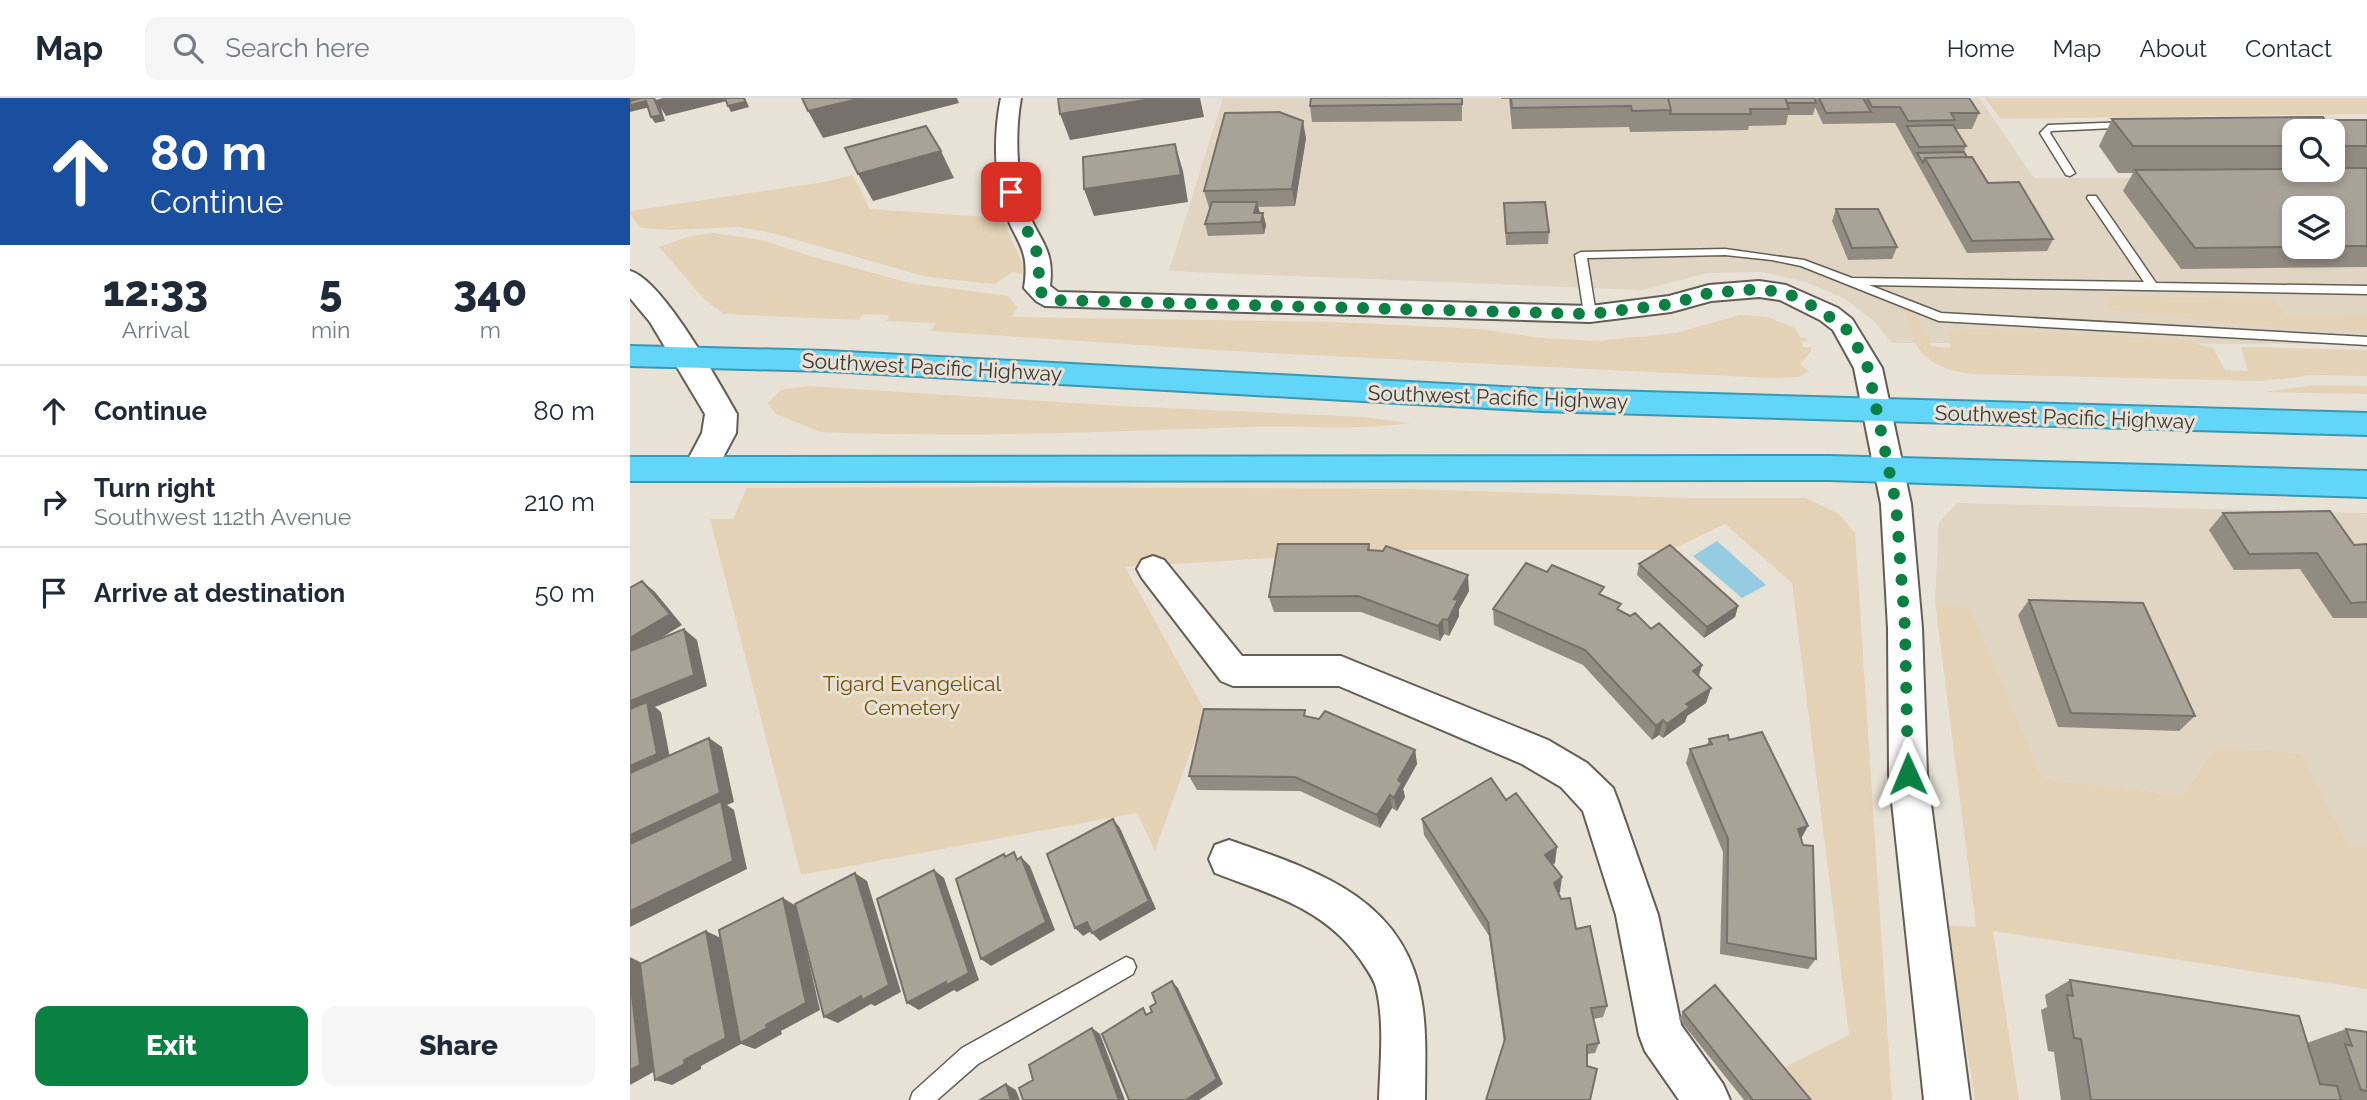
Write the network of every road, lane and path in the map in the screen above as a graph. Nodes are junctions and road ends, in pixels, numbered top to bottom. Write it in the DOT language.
graph roads {
  1 [pos="1011,98"];
  2 [pos="2148,125"];
  3 [pos="2070,173"];
  4 [pos="2092,198"];
  5 [pos="630,279"];
  6 [pos="1849,281"];
  7 [pos="2151,284"];
  8 [pos="2367,290"];
  9 [pos="1590,314"];
  10 [pos="2367,341"];
  11 [pos="630,356"];
  12 [pos="685,356"];
  13 [pos="1877,411"];
  14 [pos="2367,424"];
  15 [pos="630,469"];
  16 [pos="700,469"];
  17 [pos="1889,471"];
  18 [pos="2367,484"];
  19 [pos="1153,569"];
  20 [pos="1229,859"];
  21 [pos="1126,967"];
  22 [pos="921,1100"];
  23 [pos="1402,1100"];
  24 [pos="1707,1100"];
  25 [pos="1947,1100"];
  1 -- 9 [label="street"];
  2 -- 3 [label="lane"];
  4 -- 7 [label="lane"];
  5 -- 12 [label="main road"];
  6 -- 7 [label="lane"];
  6 -- 9 [label="lane"];
  6 -- 10 [label="lane"];
  7 -- 8 [label="lane"];
  9 -- 13 [label="street"];
  11 -- 12 [label="highway, Southwest Pacific Highway"];
  12 -- 13 [label="highway, Southwest Pacific Highway"];
  12 -- 16 [label="main road"];
  13 -- 14 [label="highway, Southwest Pacific Highway"];
  13 -- 17 [label="street"];
  15 -- 16 [label="highway"];
  16 -- 17 [label="highway"];
  17 -- 18 [label="highway"];
  17 -- 25 [label="street"];
  19 -- 24 [label="street"];
  20 -- 23 [label="street"];
  21 -- 22 [label="lane"];
}
